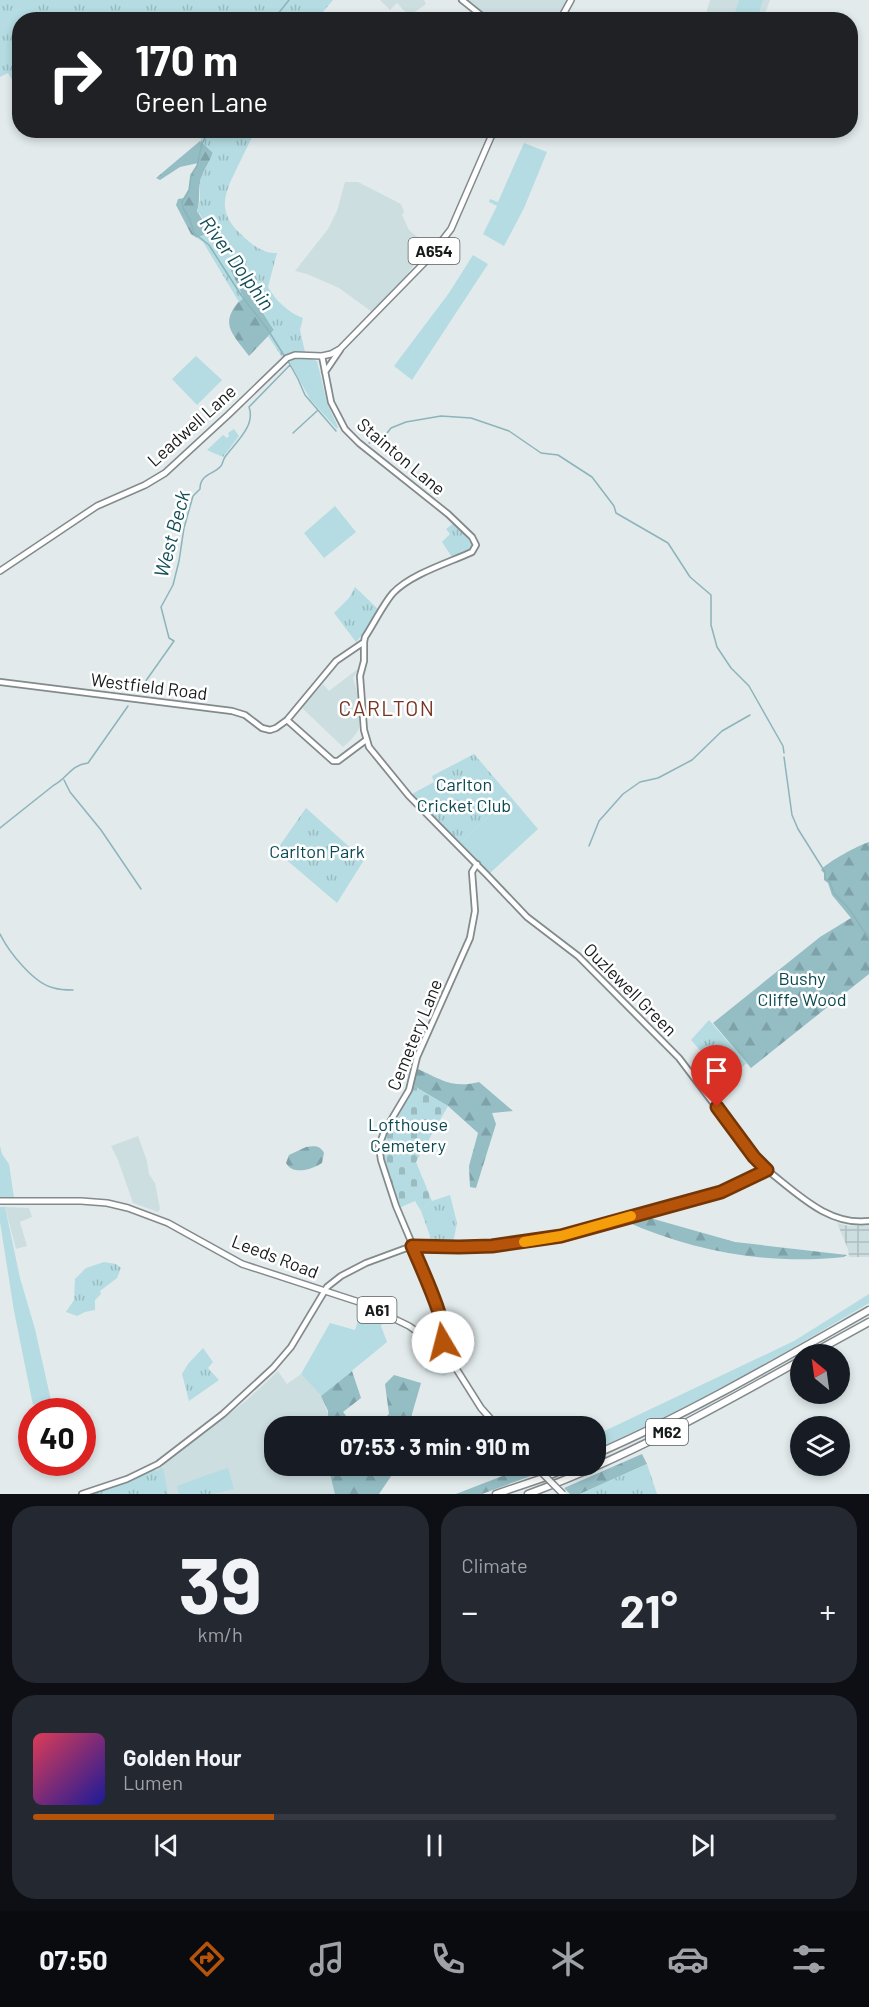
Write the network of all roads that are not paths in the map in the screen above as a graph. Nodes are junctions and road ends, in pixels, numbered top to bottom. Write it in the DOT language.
graph roads {
  1 [pos="462,0"];
  2 [pos="477,12"];
  3 [pos="492,138"];
  4 [pos="340,350"];
  5 [pos="322,356"];
  6 [pos="325,372"];
  7 [pos="0,571"];
  8 [pos="364,642"];
  9 [pos="0,682"];
  10 [pos="287,720"];
  11 [pos="366,740"];
  12 [pos="477,864"];
  13 [pos="767,1170"];
  14 [pos="0,1202"];
  15 [pos="869,1221"];
  16 [pos="412,1246"];
  17 [pos="324,1291"];
  18 [pos="869,1310"];
  19 [pos="869,1322"];
  20 [pos="829,1344"];
  21 [pos="439,1347"];
  22 [pos="790,1366"];
  23 [pos="488,1416"];
  24 [pos="606,1450"];
  25 [pos="545,1476"];
  26 [pos="548,1476"];
  27 [pos="82,1494"];
  28 [pos="496,1494"];
  29 [pos="528,1494"];
  30 [pos="563,1494"];
  1 -- 2 [label="street"];
  3 -- 4 [label="main road, A654"];
  4 -- 5 [label="main road, Leadwell Lane / A654"];
  4 -- 6 [label="street"];
  5 -- 6 [label="street, Stainton Lane"];
  5 -- 7 [label="main road, Leadwell Lane / A654"];
  6 -- 8 [label="street, Stainton Lane"];
  8 -- 10 [label="street"];
  8 -- 11 [label="street"];
  9 -- 10 [label="street, Westfield Road"];
  10 -- 11 [label="street"];
  11 -- 12 [label="street, Ouzlewell Green"];
  12 -- 13 [label="street, Ouzlewell Green"];
  12 -- 16 [label="street, Cemetery Lane"];
  13 -- 15 [label="street, Ouzlewell Green"];
  13 -- 16 [label="street"];
  14 -- 17 [label="main road, Leeds Road / A61"];
  16 -- 17 [label="street"];
  16 -- 21 [label="street, Cemetery Lane"];
  17 -- 21 [label="main road, Leeds Road / A61"];
  17 -- 27 [label="street"];
  18 -- 24 [label="highway, M62"];
  19 -- 20 [label="highway"];
  21 -- 23 [label="main road, Leeds Road / A61"];
  22 -- 29 [label="highway, M62"];
  25 -- 30 [label="main road, bridge"];
  26 -- 28 [label="highway"];
}
